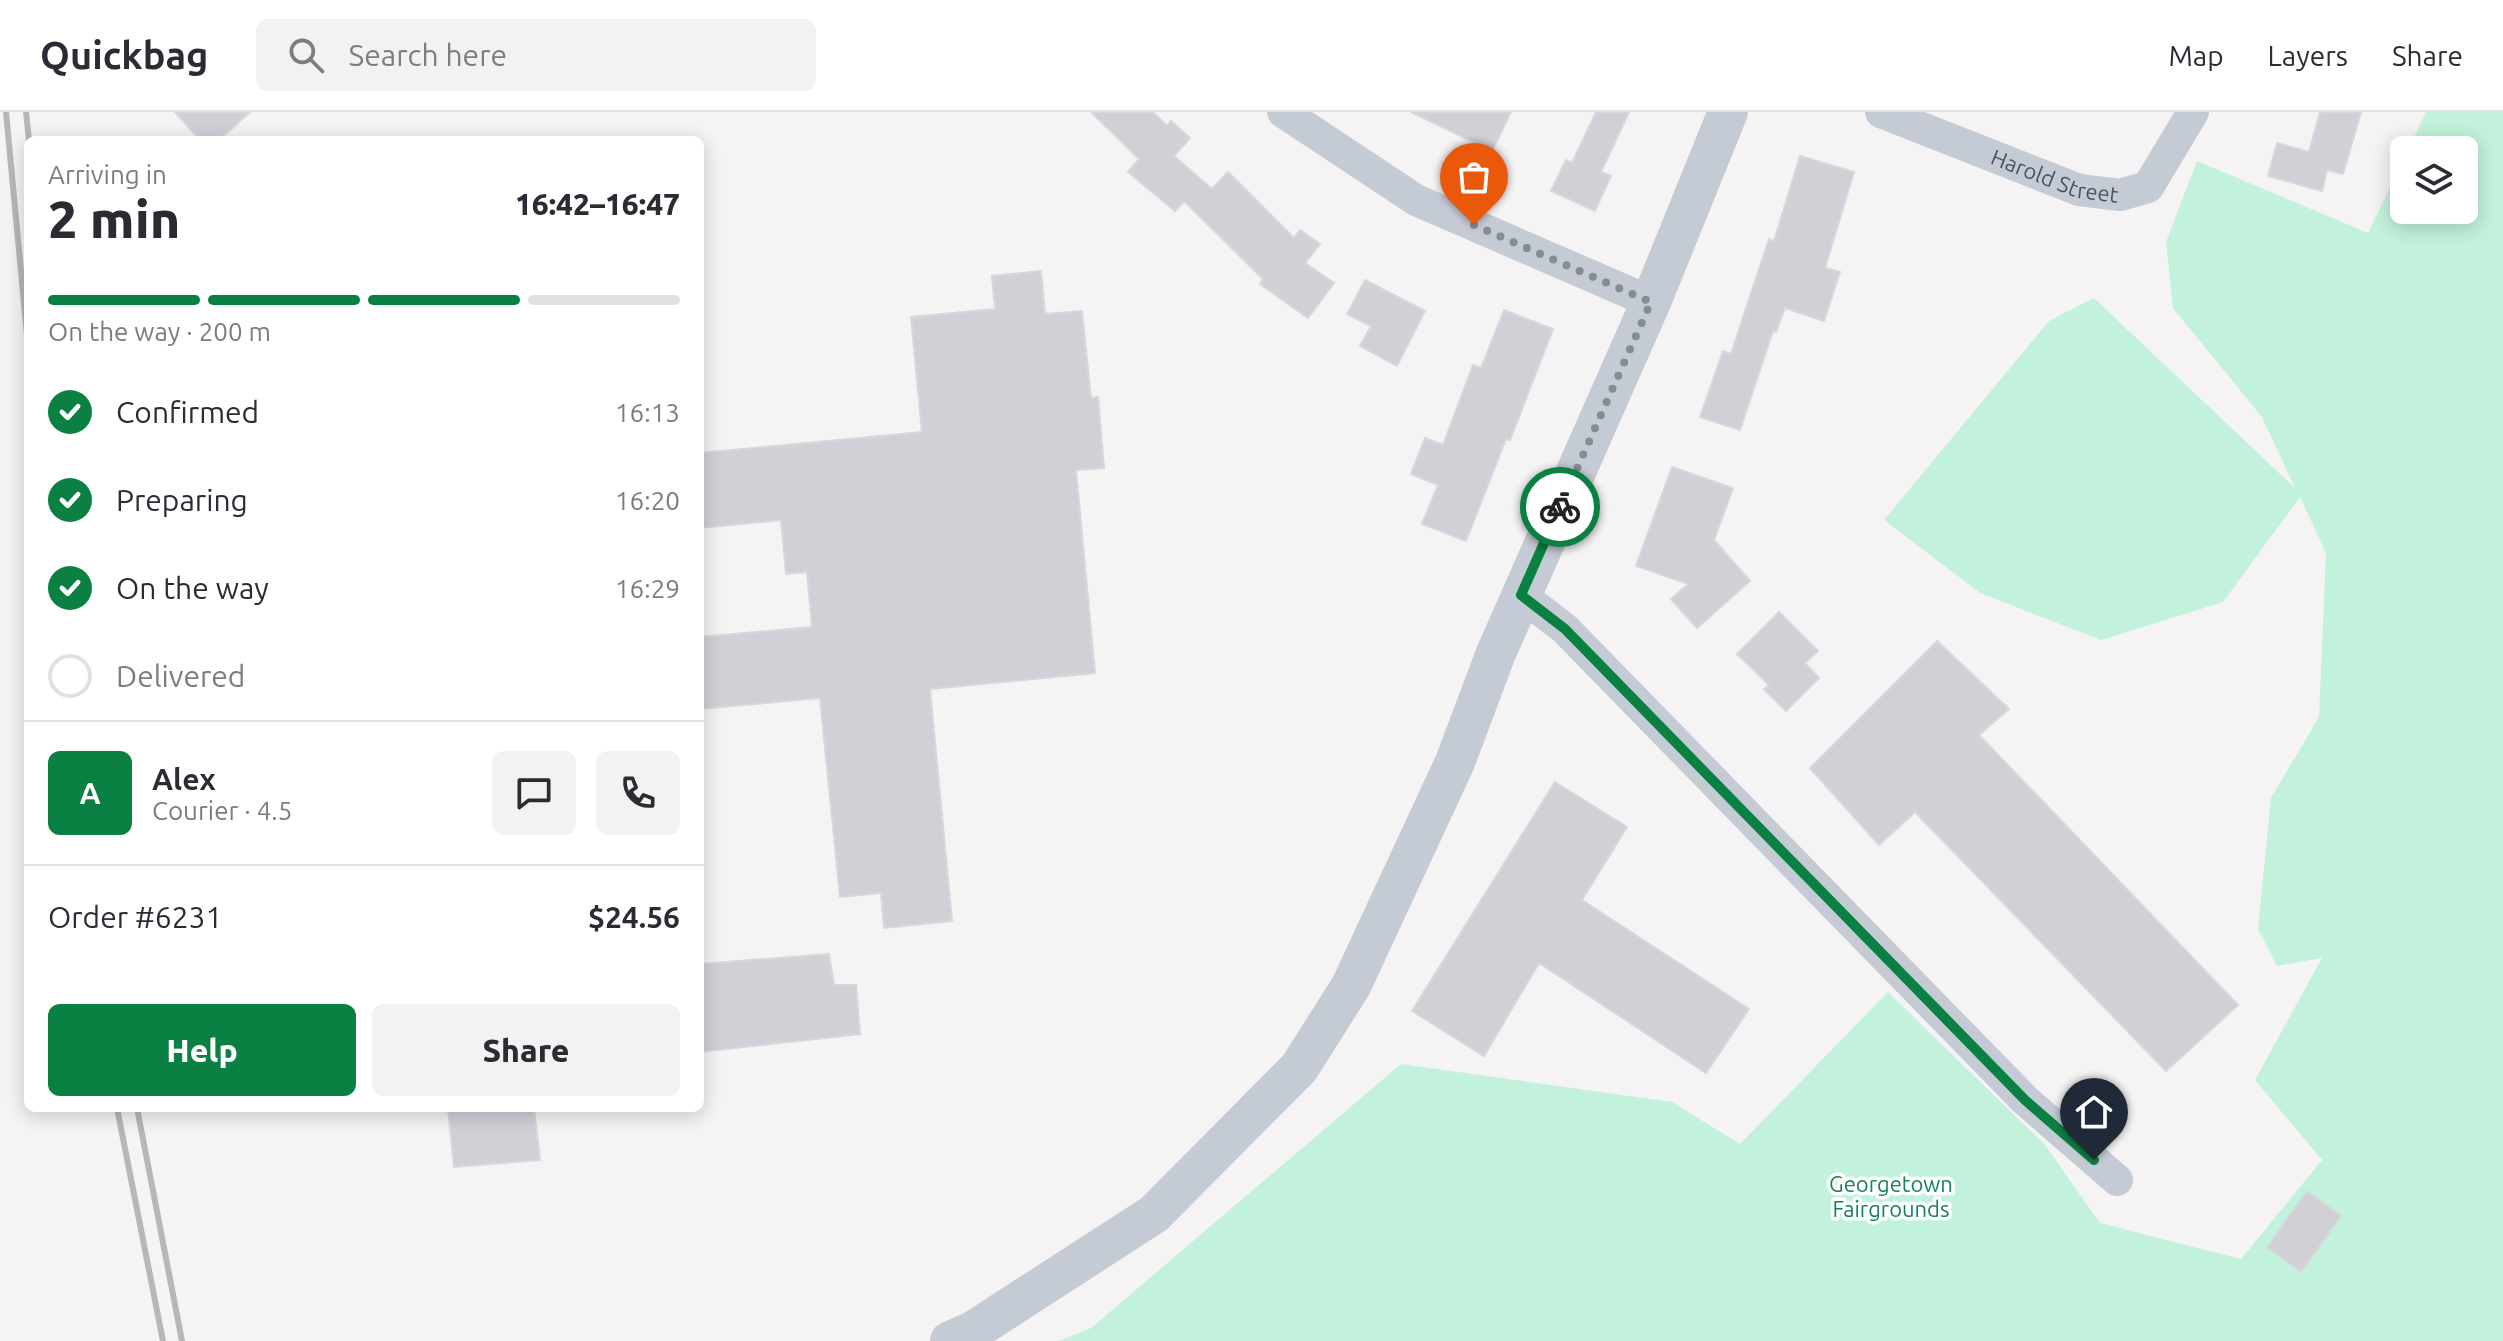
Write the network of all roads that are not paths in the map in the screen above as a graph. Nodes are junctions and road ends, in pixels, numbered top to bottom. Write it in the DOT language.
graph roads {
  1 [pos="1283,112"];
  2 [pos="1728,112"];
  3 [pos="1881,112"];
  4 [pos="2193,112"];
  5 [pos="1651,302"];
  6 [pos="1521,595"];
  7 [pos="2117,1180"];
  8 [pos="950,1341"];
  1 -- 5 [label="street"];
  2 -- 5 [label="street"];
  3 -- 4 [label="street, Harold Street"];
  5 -- 6 [label="street"];
  6 -- 7 [label="street"];
  6 -- 8 [label="street"];
}
